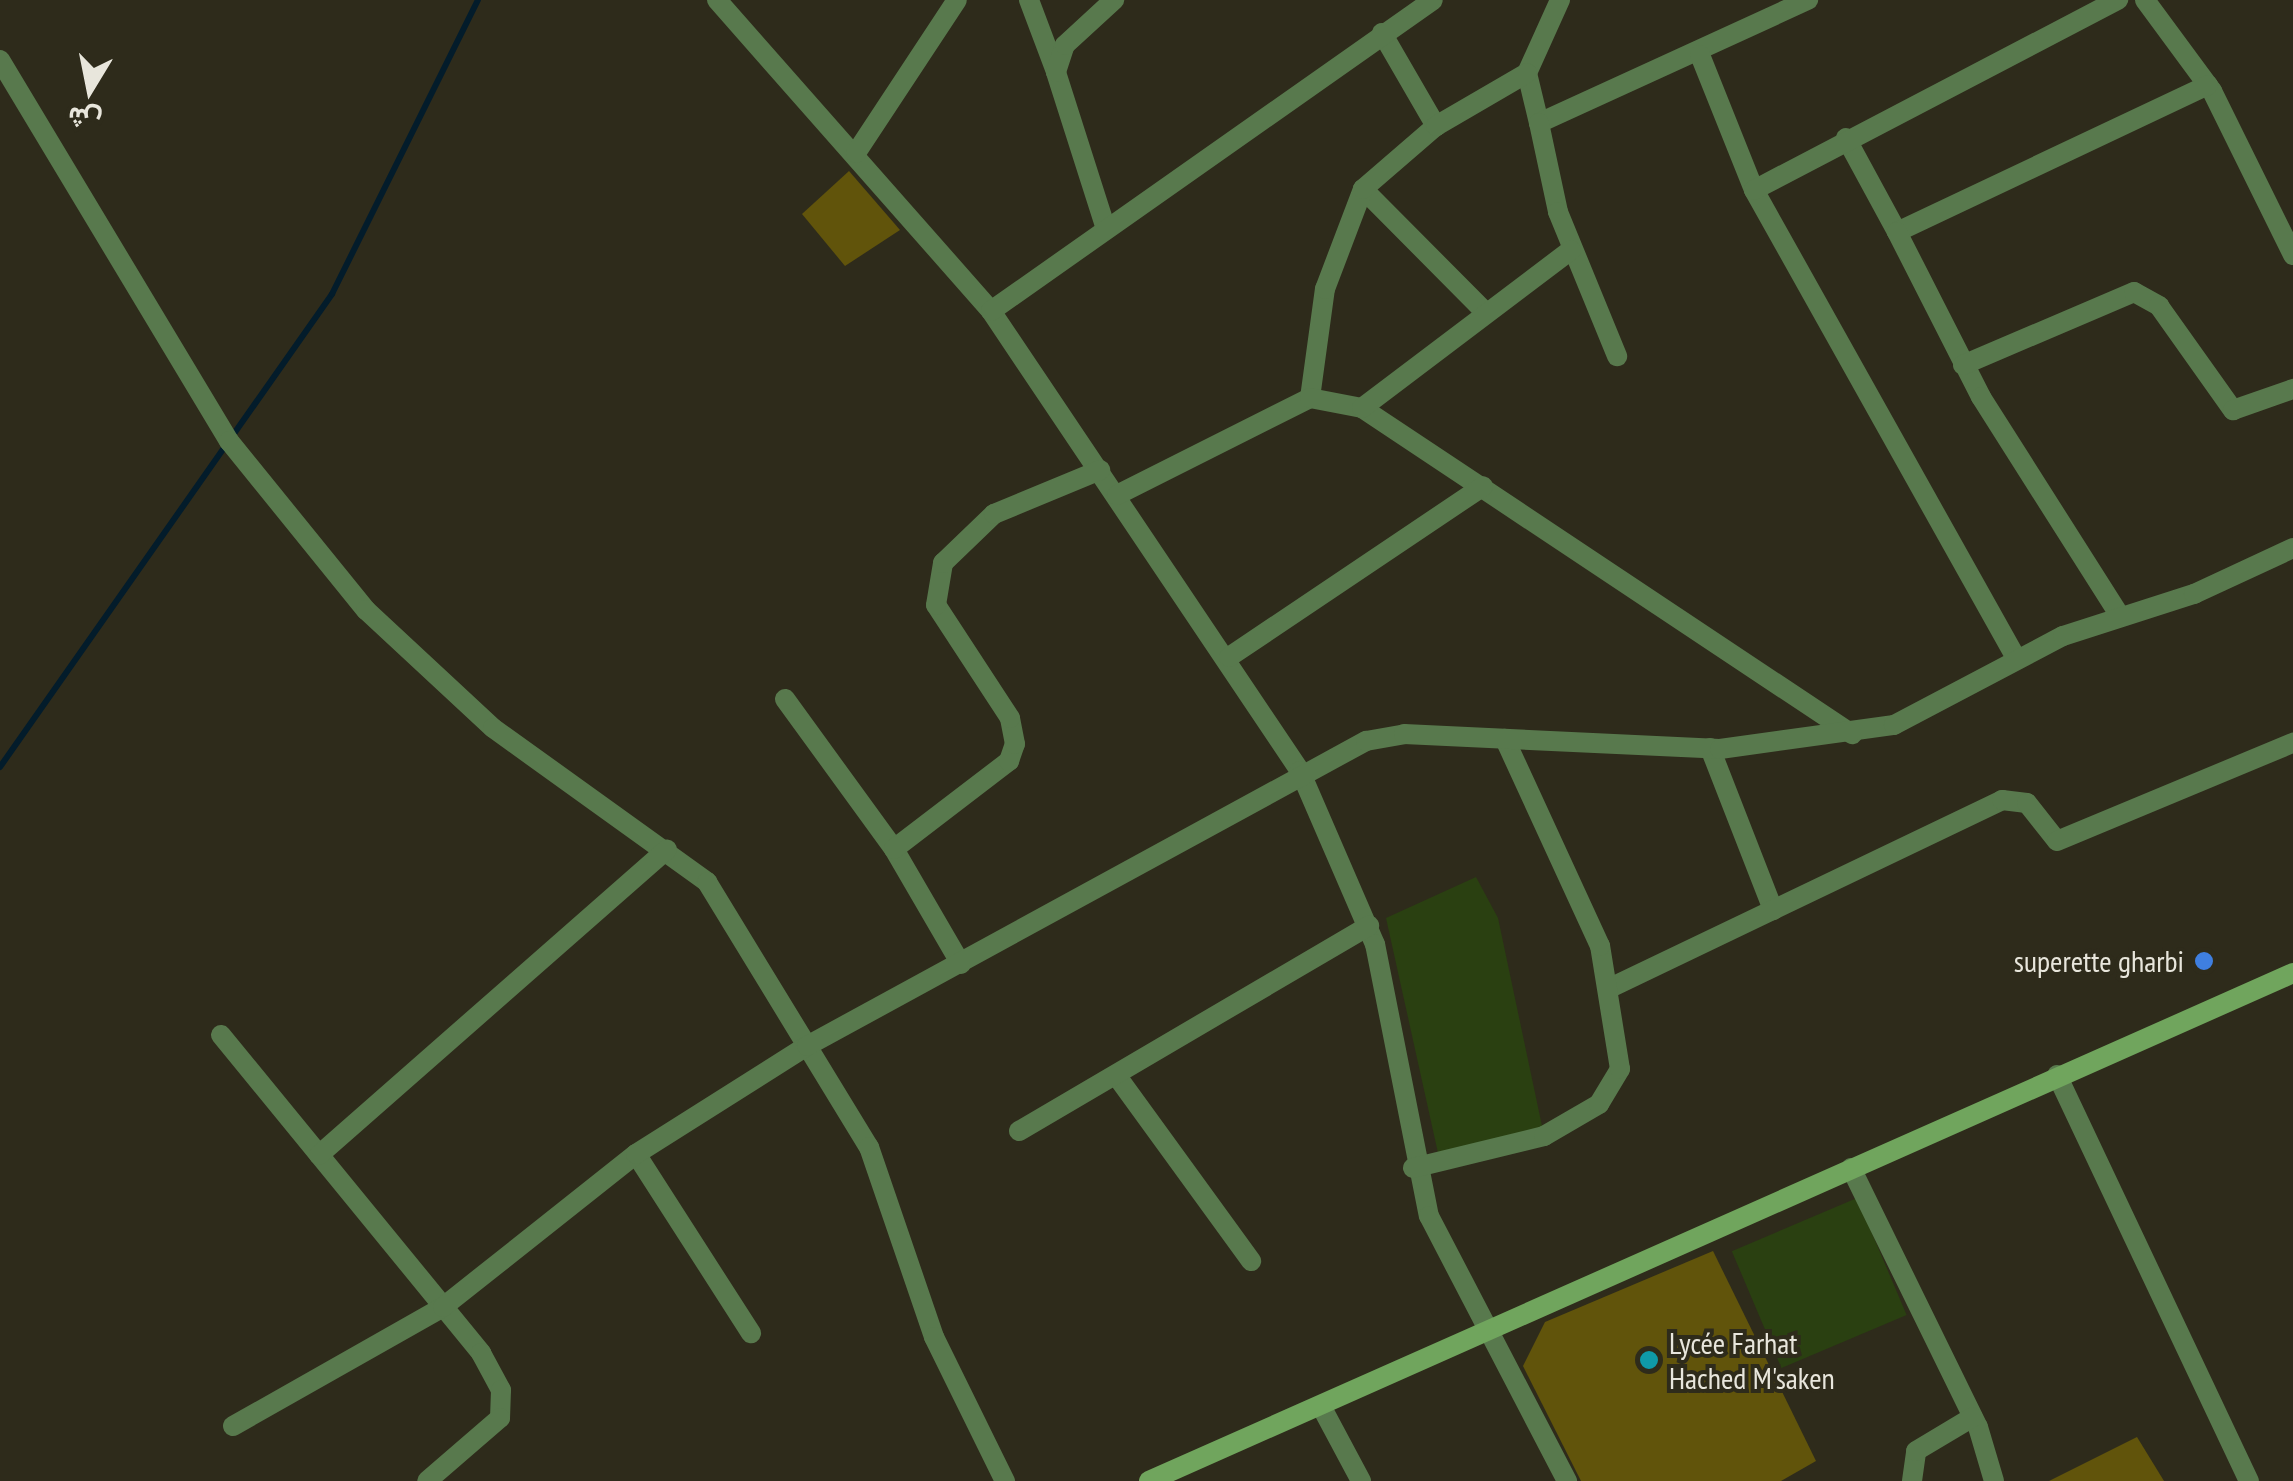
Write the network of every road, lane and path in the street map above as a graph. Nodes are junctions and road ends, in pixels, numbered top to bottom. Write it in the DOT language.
graph roads {
  1 [pos="717,0"];
  2 [pos="956,0"];
  3 [pos="1029,0"];
  4 [pos="1114,0"];
  5 [pos="1433,0"];
  6 [pos="1560,0"];
  7 [pos="1808,0"];
  8 [pos="2118,0"];
  9 [pos="2145,0"];
  10 [pos="1382,33"];
  11 [pos="1700,55"];
  12 [pos="0,60"];
  13 [pos="1056,72"];
  14 [pos="1527,73"];
  15 [pos="2208,84"];
  16 [pos="1539,124"];
  17 [pos="1436,126"];
  18 [pos="1846,138"];
  19 [pos="856,153"];
  20 [pos="1363,189"];
  21 [pos="1754,190"];
  22 [pos="1106,229"];
  23 [pos="1898,232"];
  24 [pos="1571,250"];
  25 [pos="2293,255"];
  26 [pos="1483,310"];
  27 [pos="991,311"];
  28 [pos="1617,356"];
  29 [pos="1963,365"];
  30 [pos="2293,389"];
  31 [pos="1310,398"];
  32 [pos="1362,408"];
  33 [pos="1100,470"];
  34 [pos="1483,486"];
  35 [pos="1118,495"];
  36 [pos="2293,548"];
  37 [pos="2118,614"];
  38 [pos="1229,657"];
  39 [pos="2016,658"];
  40 [pos="785,699"];
  41 [pos="1852,734"];
  42 [pos="1506,739"];
  43 [pos="2293,743"];
  44 [pos="1710,748"];
  45 [pos="1300,771"];
  46 [pos="667,849"];
  47 [pos="894,849"];
  48 [pos="1772,910"];
  49 [pos="1368,926"];
  50 [pos="961,964"];
  51 [pos="2293,973"];
  52 [pos="1612,987"];
  53 [pos="221,1034"];
  54 [pos="807,1046"];
  55 [pos="1116,1075"];
  56 [pos="2057,1075"];
  57 [pos="1019,1131"];
  58 [pos="636,1154"];
  59 [pos="319,1155"];
  60 [pos="1413,1168"];
  61 [pos="1852,1168"];
  62 [pos="1251,1260"];
  63 [pos="443,1306"];
  64 [pos="752,1333"];
  65 [pos="1487,1333"];
  66 [pos="1321,1406"];
  67 [pos="1973,1417"];
  68 [pos="233,1426"];
  69 [pos="427,1481"];
  70 [pos="1006,1481"];
  71 [pos="1149,1481"];
  72 [pos="1361,1481"];
  73 [pos="1567,1481"];
  74 [pos="1912,1481"];
  75 [pos="1994,1481"];
  76 [pos="2250,1481"];
  1 -- 19 [label="street"];
  2 -- 19 [label="street"];
  3 -- 13 [label="street"];
  4 -- 13 [label="street"];
  5 -- 10 [label="street"];
  6 -- 14 [label="street"];
  7 -- 11 [label="street"];
  8 -- 18 [label="street"];
  9 -- 15 [label="street"];
  10 -- 17 [label="street"];
  10 -- 22 [label="street"];
  11 -- 16 [label="street"];
  11 -- 21 [label="street"];
  12 -- 46 [label="street"];
  13 -- 22 [label="street"];
  14 -- 16 [label="street"];
  14 -- 17 [label="street"];
  15 -- 23 [label="street"];
  15 -- 25 [label="street"];
  16 -- 24 [label="street"];
  17 -- 20 [label="street"];
  18 -- 21 [label="street"];
  18 -- 23 [label="street"];
  19 -- 27 [label="street"];
  20 -- 26 [label="street"];
  20 -- 31 [label="street"];
  21 -- 39 [label="street"];
  22 -- 27 [label="street"];
  23 -- 29 [label="street"];
  24 -- 26 [label="street"];
  24 -- 28 [label="street"];
  26 -- 32 [label="street"];
  27 -- 33 [label="street"];
  29 -- 30 [label="street"];
  29 -- 37 [label="street"];
  31 -- 32 [label="street"];
  31 -- 35 [label="street"];
  32 -- 34 [label="street"];
  33 -- 35 [label="street"];
  33 -- 47 [label="street"];
  34 -- 38 [label="street"];
  34 -- 41 [label="street"];
  35 -- 38 [label="street"];
  36 -- 37 [label="street"];
  37 -- 39 [label="street"];
  38 -- 45 [label="street"];
  39 -- 41 [label="street"];
  40 -- 47 [label="street"];
  41 -- 44 [label="street"];
  42 -- 44 [label="street"];
  42 -- 45 [label="street"];
  42 -- 52 [label="street"];
  43 -- 48 [label="street"];
  44 -- 48 [label="street"];
  45 -- 49 [label="street"];
  45 -- 50 [label="street"];
  46 -- 54 [label="street"];
  46 -- 59 [label="street"];
  47 -- 50 [label="street"];
  48 -- 52 [label="street"];
  49 -- 55 [label="street"];
  49 -- 60 [label="street"];
  50 -- 54 [label="street"];
  51 -- 56 [label="main road"];
  52 -- 60 [label="street"];
  53 -- 59 [label="street"];
  54 -- 58 [label="street"];
  54 -- 70 [label="street"];
  55 -- 57 [label="street"];
  55 -- 62 [label="street"];
  56 -- 61 [label="main road"];
  56 -- 76 [label="street"];
  58 -- 63 [label="street"];
  58 -- 64 [label="street"];
  59 -- 63 [label="street"];
  60 -- 65 [label="street"];
  61 -- 65 [label="main road"];
  61 -- 67 [label="street"];
  63 -- 68 [label="street"];
  63 -- 69 [label="street"];
  65 -- 66 [label="main road"];
  65 -- 73 [label="street"];
  66 -- 71 [label="main road"];
  66 -- 72 [label="street"];
  67 -- 74 [label="street"];
  67 -- 75 [label="street"];
}
